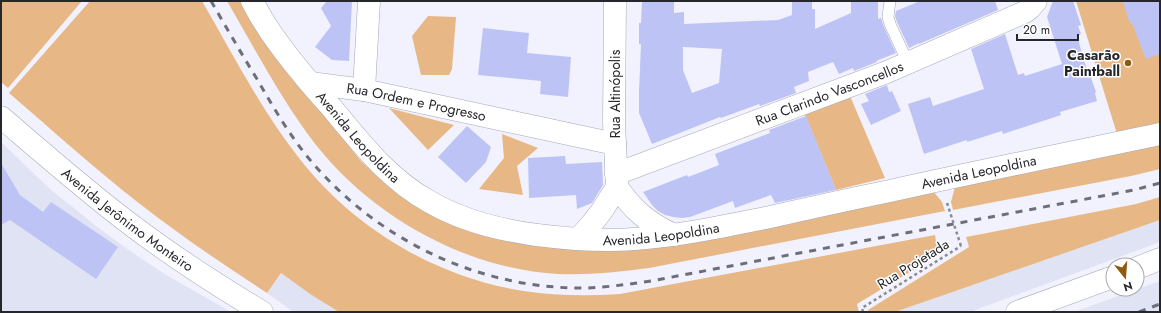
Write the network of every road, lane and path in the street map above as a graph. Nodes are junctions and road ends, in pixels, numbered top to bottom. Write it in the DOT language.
graph roads {
  1 [pos="252,1"];
  2 [pos="369,1"];
  3 [pos="615,1"];
  4 [pos="890,1"];
  5 [pos="1036,1"];
  6 [pos="908,63"];
  7 [pos="310,83"];
  8 [pos="364,90"];
  9 [pos="1,117"];
  10 [pos="1160,134"];
  11 [pos="615,144"];
  12 [pos="617,180"];
  13 [pos="947,203"];
  14 [pos="674,235"];
  15 [pos="578,239"];
  16 [pos="1160,259"];
  17 [pos="1145,265"];
  18 [pos="1105,280"];
  19 [pos="262,312"];
  20 [pos="863,312"];
  21 [pos="1017,312"];
  1 -- 7 [label="street, Avenida Leopoldina"];
  2 -- 8 [label="street"];
  3 -- 11 [label="street, Rua Altinópolis"];
  4 -- 6 [label="lane"];
  5 -- 6 [label="street, Rua Clarindo Vasconcellos"];
  6 -- 12 [label="street, Rua Clarindo Vasconcellos"];
  7 -- 8 [label="street, Rua Ordem e Progresso"];
  7 -- 15 [label="street, Avenida Leopoldina"];
  8 -- 11 [label="street, Rua Ordem e Progresso"];
  9 -- 19 [label="street, Avenida Jerônimo Monteiro"];
  10 -- 14 [label="street, Avenida Leopoldina"];
  11 -- 12 [label="street, Rua Altinópolis"];
  12 -- 14 [label="street"];
  12 -- 15 [label="street"];
  13 -- 20 [label="path, Rua Projetada, bridge"];
  14 -- 15 [label="street, Avenida Leopoldina"];
  16 -- 17 [label="street"];
  18 -- 21 [label="street"];
}
